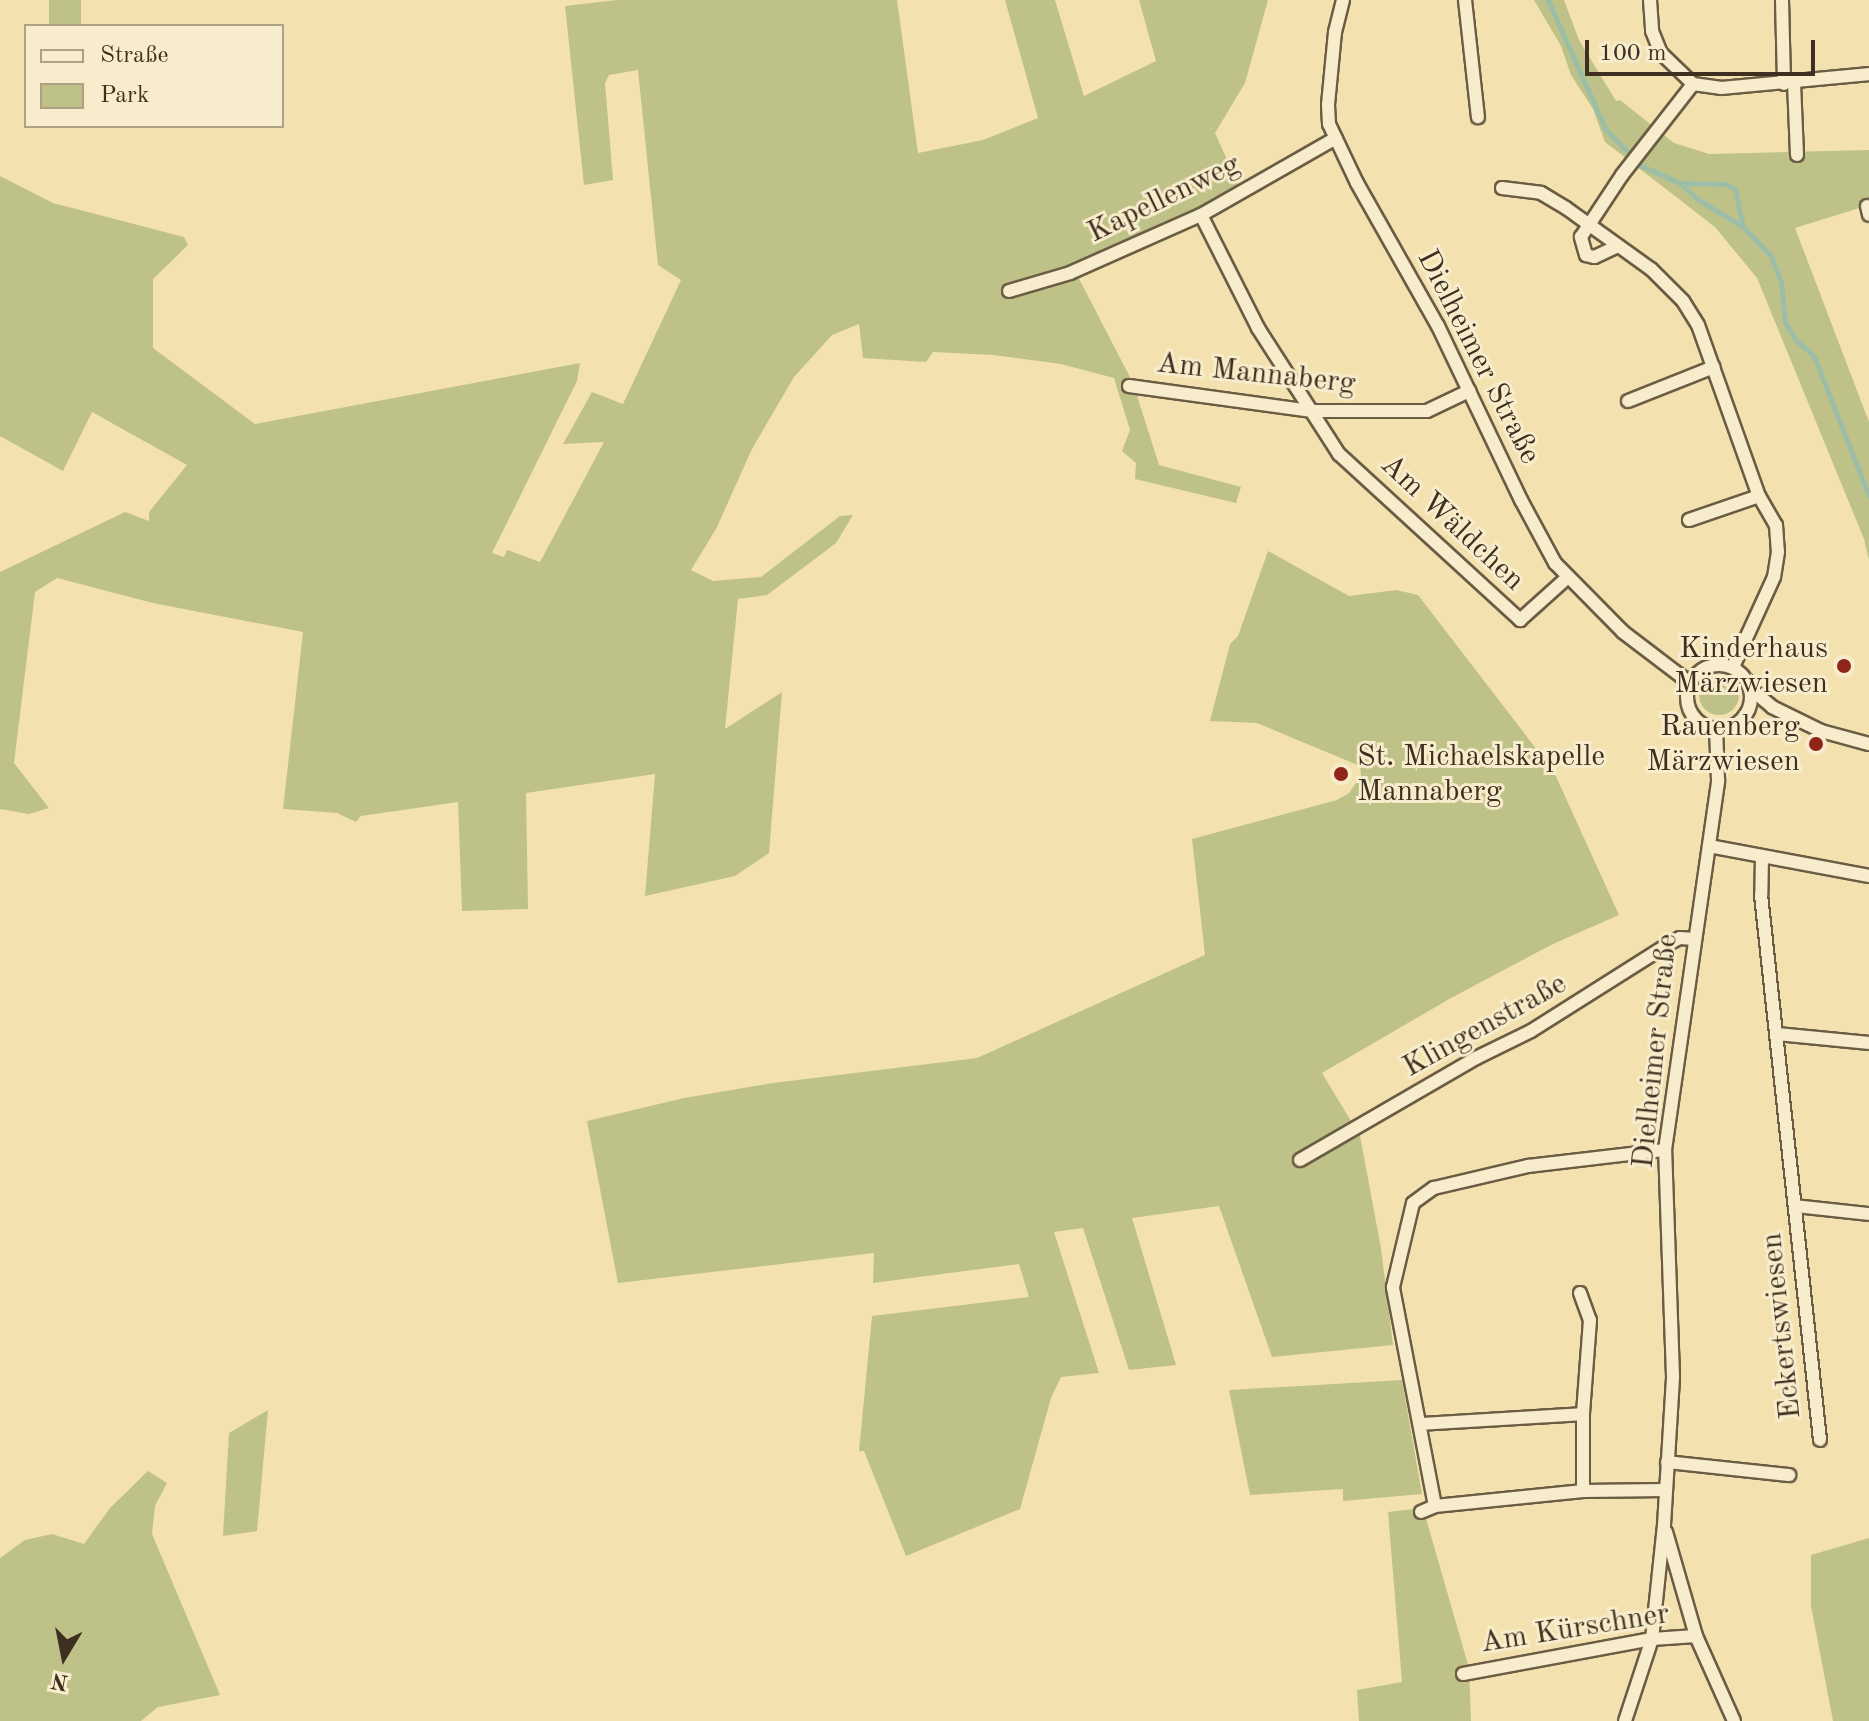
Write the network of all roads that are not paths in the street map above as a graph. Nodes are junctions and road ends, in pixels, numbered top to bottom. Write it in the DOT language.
graph roads {
  1 [pos="1343,0"];
  2 [pos="1465,0"];
  3 [pos="1650,0"];
  4 [pos="1782,0"];
  5 [pos="1869,74"];
  6 [pos="1693,84"];
  7 [pos="1789,84"];
  8 [pos="1478,117"];
  9 [pos="1336,138"];
  10 [pos="1797,155"];
  11 [pos="1502,188"];
  12 [pos="1201,215"];
  13 [pos="1587,223"];
  14 [pos="1618,246"];
  15 [pos="1009,291"];
  16 [pos="1714,367"];
  17 [pos="1129,386"];
  18 [pos="1469,391"];
  19 [pos="1628,401"];
  20 [pos="1312,411"];
  21 [pos="1759,496"];
  22 [pos="1689,520"];
  23 [pos="1568,577"];
  24 [pos="1733,667"];
  25 [pos="1690,683"];
  26 [pos="1752,690"];
  27 [pos="1772,707"];
  28 [pos="1748,714"];
  29 [pos="1716,729"];
  30 [pos="1869,744"];
  31 [pos="1709,846"];
  32 [pos="1762,856"];
  33 [pos="1869,876"];
  34 [pos="1694,939"];
  35 [pos="1778,1034"];
  36 [pos="1869,1043"];
  37 [pos="1665,1150"];
  38 [pos="1300,1160"];
  39 [pos="1795,1206"];
  40 [pos="1869,1214"];
  41 [pos="1580,1293"];
  42 [pos="1583,1414"];
  43 [pos="1420,1424"];
  44 [pos="1820,1440"];
  45 [pos="1667,1462"];
  46 [pos="1789,1475"];
  47 [pos="1665,1490"];
  48 [pos="1583,1491"];
  49 [pos="1435,1506"];
  50 [pos="1421,1512"];
  51 [pos="1664,1525"];
  52 [pos="1696,1636"];
  53 [pos="1652,1639"];
  54 [pos="1463,1674"];
  55 [pos="1625,1721"];
  56 [pos="1734,1721"];
  1 -- 9 [label="street, Dielheimer Straße"];
  2 -- 8 [label="street"];
  3 -- 6 [label="street"];
  4 -- 7 [label="street"];
  5 -- 7 [label="street"];
  6 -- 7 [label="street"];
  6 -- 13 [label="street"];
  7 -- 10 [label="street"];
  9 -- 12 [label="street, Kapellenweg"];
  9 -- 18 [label="street, Dielheimer Straße"];
  11 -- 13 [label="street"];
  12 -- 15 [label="street, Kapellenweg"];
  12 -- 20 [label="street"];
  13 -- 14 [label="street"];
  13 -- 14 [label="street"];
  14 -- 16 [label="street"];
  16 -- 19 [label="street"];
  16 -- 21 [label="street"];
  17 -- 20 [label="street, Am Mannaberg"];
  18 -- 20 [label="street, Am Mannaberg"];
  18 -- 23 [label="street, Dielheimer Straße"];
  20 -- 23 [label="street, Am Wäldchen"];
  21 -- 22 [label="street"];
  21 -- 24 [label="street"];
  23 -- 25 [label="street, Dielheimer Straße"];
  24 -- 25 [label="street"];
  24 -- 26 [label="street"];
  25 -- 29 [label="street"];
  26 -- 27 [label="street"];
  26 -- 28 [label="street"];
  27 -- 28 [label="street"];
  27 -- 30 [label="street"];
  28 -- 29 [label="street"];
  29 -- 31 [label="street, Dielheimer Straße"];
  31 -- 32 [label="street"];
  31 -- 34 [label="street, Dielheimer Straße"];
  32 -- 33 [label="street"];
  32 -- 35 [label="street, Eckertswiesen"];
  34 -- 37 [label="street, Dielheimer Straße"];
  34 -- 38 [label="street, Klingenstraße"];
  35 -- 36 [label="street"];
  35 -- 39 [label="street, Eckertswiesen"];
  37 -- 43 [label="street"];
  37 -- 45 [label="street, Dielheimer Straße"];
  39 -- 40 [label="street, Eckertswiesen"];
  39 -- 44 [label="street, Eckertswiesen"];
  41 -- 42 [label="street"];
  42 -- 43 [label="street"];
  42 -- 48 [label="street"];
  43 -- 49 [label="street"];
  45 -- 46 [label="street"];
  45 -- 47 [label="street, Dielheimer Straße"];
  47 -- 48 [label="street"];
  47 -- 51 [label="street, Dielheimer Straße"];
  48 -- 49 [label="street"];
  49 -- 50 [label="street"];
  51 -- 52 [label="street"];
  51 -- 53 [label="street"];
  52 -- 53 [label="street, Am Kürschner"];
  52 -- 56 [label="street"];
  53 -- 54 [label="street, Am Kürschner"];
  53 -- 55 [label="street"];
}
